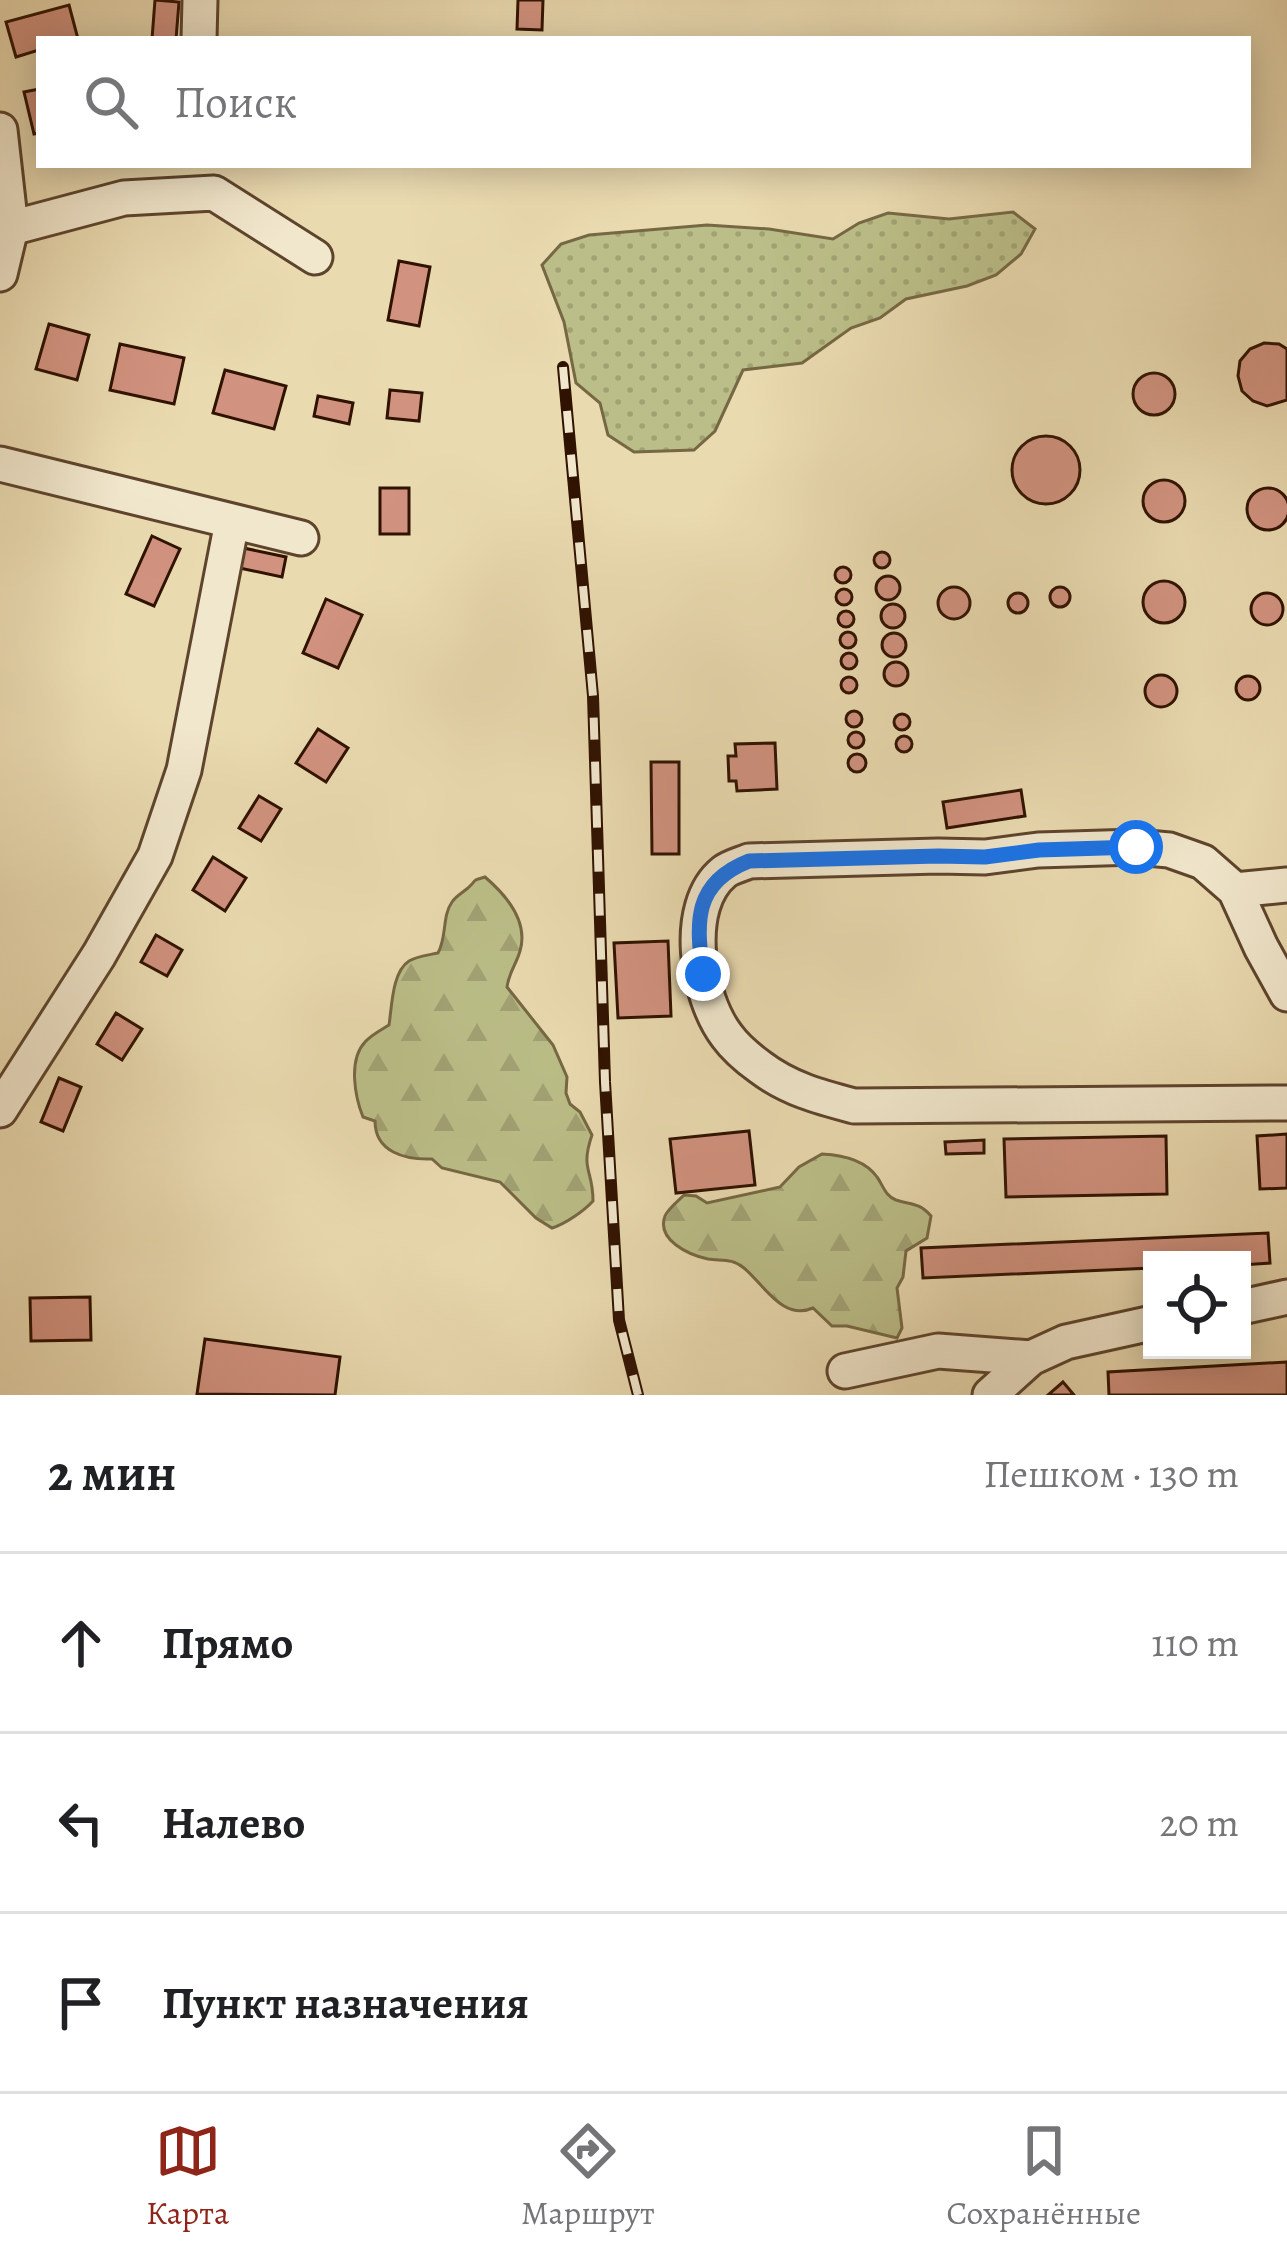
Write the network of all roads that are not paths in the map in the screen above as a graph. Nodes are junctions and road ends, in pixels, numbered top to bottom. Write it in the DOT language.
graph roads {
  1 [pos="200,0"];
  2 [pos="199,36"];
  3 [pos="0,130"];
  4 [pos="211,179"];
  5 [pos="11,228"];
  6 [pos="315,257"];
  7 [pos="0,274"];
  8 [pos="0,464"];
  9 [pos="232,522"];
  10 [pos="301,538"];
  11 [pos="1287,885"];
  12 [pos="1235,890"];
  13 [pos="1287,994"];
  14 [pos="1287,1103"];
  15 [pos="0,1110"];
  16 [pos="1287,1297"];
  17 [pos="1251,1305"];
  18 [pos="1143,1325"];
  19 [pos="1031,1358"];
  20 [pos="845,1372"];
  21 [pos="990,1395"];
  1 -- 2 [label="street"];
  3 -- 5 [label="street"];
  4 -- 5 [label="street"];
  4 -- 6 [label="street"];
  5 -- 7 [label="street"];
  8 -- 9 [label="street"];
  9 -- 10 [label="street"];
  9 -- 15 [label="street"];
  11 -- 12 [label="street"];
  12 -- 13 [label="street"];
  12 -- 14 [label="street"];
  16 -- 17 [label="street"];
  18 -- 19 [label="street"];
  19 -- 20 [label="street"];
  19 -- 21 [label="street"];
}
